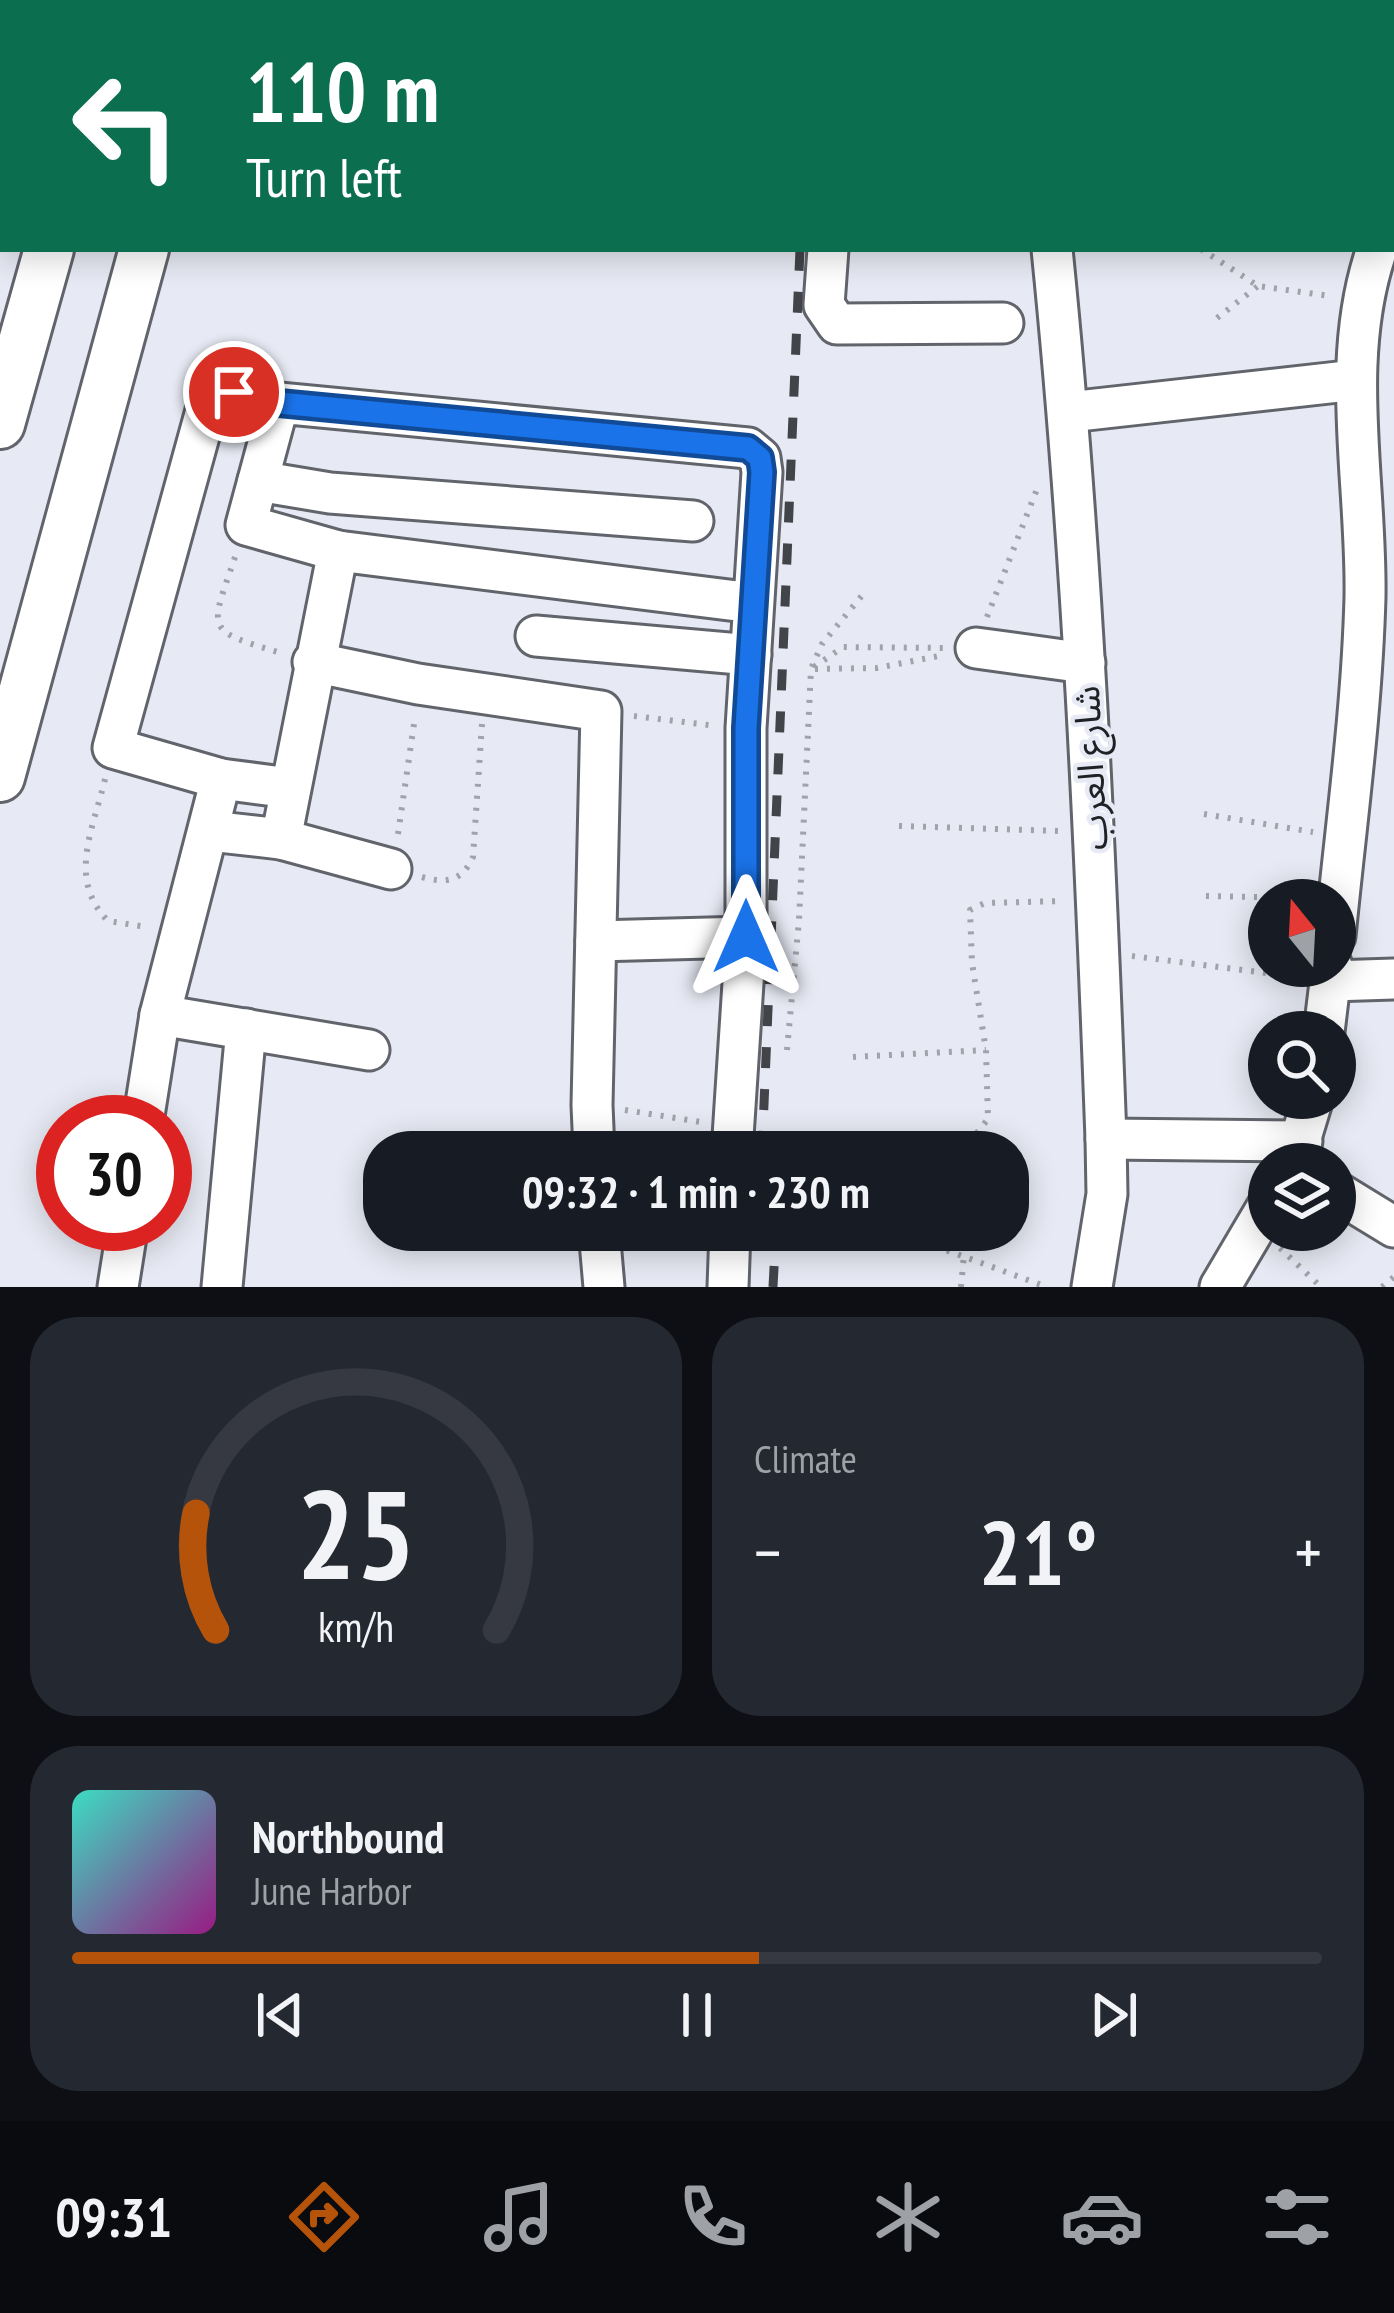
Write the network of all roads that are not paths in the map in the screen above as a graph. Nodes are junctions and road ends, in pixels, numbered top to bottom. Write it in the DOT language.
graph roads {
  1 [pos="48,252"];
  2 [pos="143,252"];
  3 [pos="828,252"];
  4 [pos="1052,252"];
  5 [pos="1376,252"];
  6 [pos="1003,322"];
  7 [pos="1356,380"];
  8 [pos="279,403"];
  9 [pos="1069,412"];
  10 [pos="0,424"];
  11 [pos="258,481"];
  12 [pos="1377,502"];
  13 [pos="693,521"];
  14 [pos="338,551"];
  15 [pos="1379,598"];
  16 [pos="753,603"];
  17 [pos="536,636"];
  18 [pos="976,648"];
  19 [pos="751,655"];
  20 [pos="313,662"];
  21 [pos="1085,663"];
  22 [pos="0,777"];
  23 [pos="221,779"];
  24 [pos="290,788"];
  25 [pos="210,831"];
  26 [pos="281,839"];
  27 [pos="391,869"];
  28 [pos="1341,879"];
  29 [pos="746,937"];
  30 [pos="596,941"];
  31 [pos="1356,975"];
  32 [pos="1394,979"];
  33 [pos="160,1015"];
  34 [pos="246,1029"];
  35 [pos="369,1050"];
  36 [pos="147,1095"];
  37 [pos="594,1131"];
  38 [pos="733,1131"];
  39 [pos="1106,1139"];
  40 [pos="1248,1149"];
  41 [pos="1356,1204"];
  42 [pos="1394,1227"];
  43 [pos="1248,1240"];
  44 [pos="124,1251"];
  45 [pos="601,1251"];
  46 [pos="729,1251"];
  47 [pos="118,1287"];
  48 [pos="222,1287"];
  49 [pos="604,1287"];
  50 [pos="728,1287"];
  51 [pos="1092,1287"];
  52 [pos="1220,1287"];
  1 -- 10 [label="main road"];
  2 -- 22 [label="main road"];
  3 -- 6 [label="street"];
  4 -- 9 [label="street, شارع العرب"];
  5 -- 7 [label="street"];
  7 -- 9 [label="street"];
  7 -- 12 [label="street"];
  8 -- 11 [label="street"];
  8 -- 16 [label="street"];
  8 -- 23 [label="street"];
  9 -- 21 [label="street, شارع العرب"];
  11 -- 13 [label="street"];
  11 -- 14 [label="street"];
  12 -- 15 [label="street"];
  14 -- 16 [label="street"];
  14 -- 20 [label="street"];
  15 -- 28 [label="street"];
  16 -- 19 [label="street"];
  17 -- 19 [label="street"];
  18 -- 21 [label="street"];
  19 -- 29 [label="street"];
  20 -- 24 [label="street"];
  20 -- 30 [label="street"];
  21 -- 39 [label="street, شارع العرب"];
  23 -- 24 [label="street"];
  23 -- 25 [label="street"];
  24 -- 26 [label="street"];
  25 -- 26 [label="street"];
  25 -- 33 [label="street"];
  26 -- 27 [label="street"];
  29 -- 30 [label="street"];
  29 -- 38 [label="street"];
  30 -- 37 [label="street"];
  31 -- 32 [label="street"];
  33 -- 34 [label="street"];
  33 -- 36 [label="street"];
  34 -- 35 [label="street"];
  34 -- 48 [label="street"];
  39 -- 40 [label="street"];
  39 -- 51 [label="street, شارع العرب"];
  41 -- 42 [label="street"];
  43 -- 52 [label="street"];
  44 -- 47 [label="street"];
  45 -- 49 [label="street"];
  46 -- 50 [label="street"];
}
